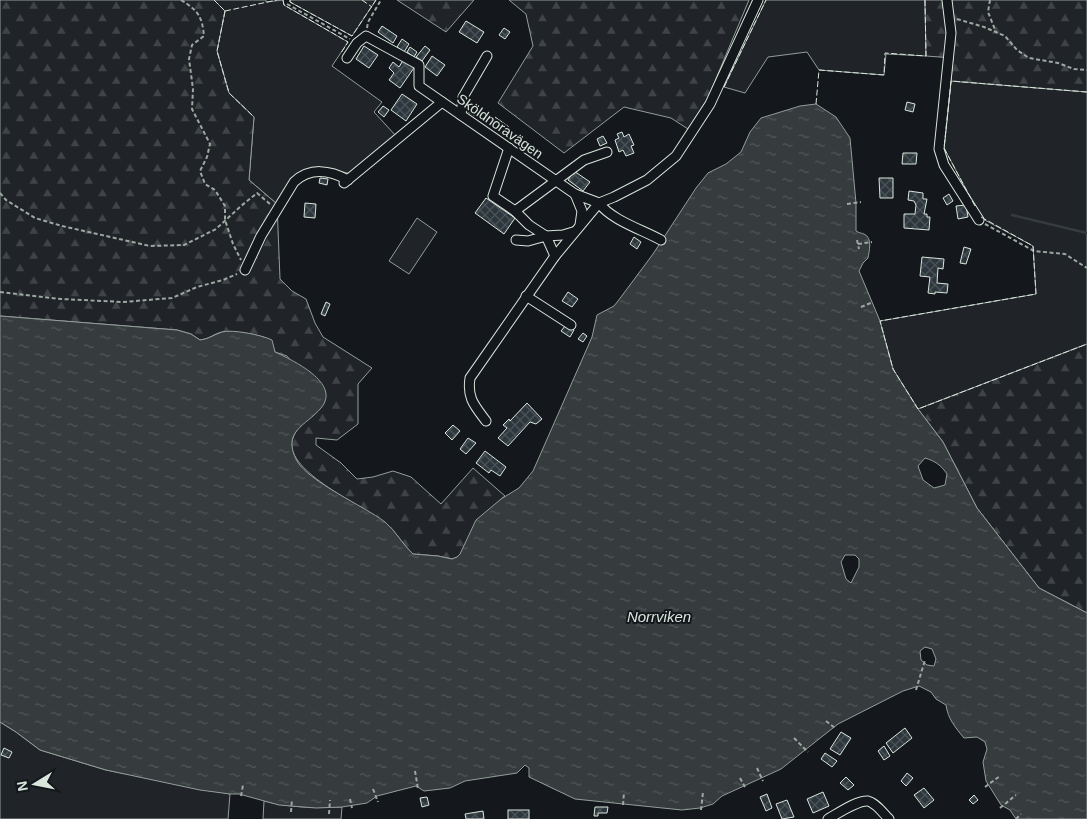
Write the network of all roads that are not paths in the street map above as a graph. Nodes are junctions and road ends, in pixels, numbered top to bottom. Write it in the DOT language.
graph roads {
  1 [pos="758,0"];
  2 [pos="947,0"];
  3 [pos="487,56"];
  4 [pos="347,58"];
  5 [pos="442,102"];
  6 [pos="461,115"];
  7 [pos="509,148"];
  8 [pos="606,152"];
  9 [pos="555,181"];
  10 [pos="574,194"];
  11 [pos="599,203"];
  12 [pos="515,211"];
  13 [pos="979,220"];
  14 [pos="577,228"];
  15 [pos="546,236"];
  16 [pos="516,240"];
  17 [pos="661,240"];
  18 [pos="555,256"];
  19 [pos="246,270"];
  20 [pos="526,296"];
  21 [pos="571,325"];
  22 [pos="486,421"];
  23 [pos="828,819"];
  24 [pos="889,819"];
  1 -- 11 [label="street"];
  2 -- 13 [label="street"];
  3 -- 6 [label="street"];
  4 -- 5 [label="street"];
  5 -- 6 [label="street, Sköldnoravägen"];
  5 -- 19 [label="street, Sköldnoravägen"];
  6 -- 7 [label="street, Sköldnoravägen"];
  7 -- 9 [label="street, Sköldnoravägen"];
  7 -- 12 [label="street"];
  8 -- 9 [label="street"];
  9 -- 10 [label="street, Sköldnoravägen"];
  9 -- 12 [label="street"];
  10 -- 11 [label="street, Sköldnoravägen"];
  10 -- 14 [label="street"];
  11 -- 14 [label="street"];
  11 -- 17 [label="street, Sköldnoravägen"];
  12 -- 15 [label="street"];
  14 -- 15 [label="street"];
  14 -- 18 [label="street"];
  15 -- 16 [label="street"];
  15 -- 18 [label="street"];
  18 -- 20 [label="street"];
  20 -- 21 [label="street"];
  20 -- 22 [label="street"];
  23 -- 24 [label="street"];
}
